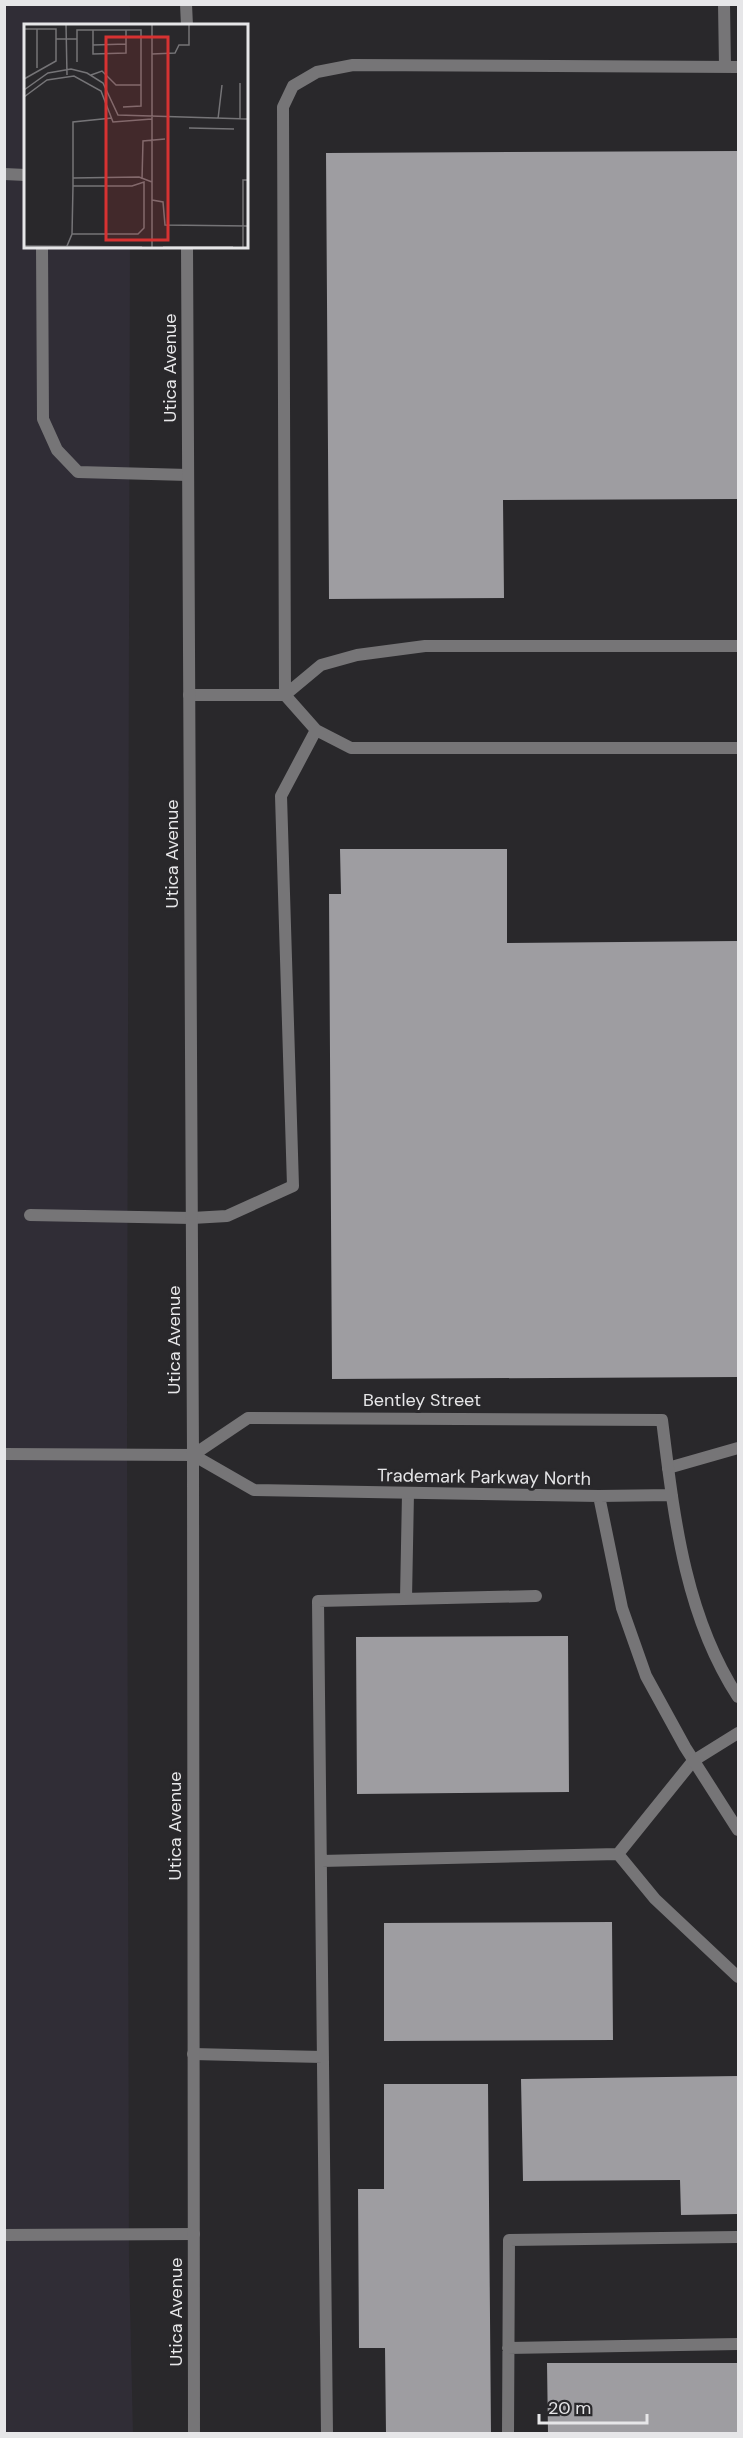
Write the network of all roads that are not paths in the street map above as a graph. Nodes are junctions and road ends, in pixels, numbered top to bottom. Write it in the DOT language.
graph roads {
  1 [pos="186,4"];
  2 [pos="724,4"];
  3 [pos="187,24"];
  4 [pos="725,67"];
  5 [pos="738,68"];
  6 [pos="4,174"];
  7 [pos="24,175"];
  8 [pos="42,248"];
  9 [pos="188,248"];
  10 [pos="188,475"];
  11 [pos="738,646"];
  12 [pos="189,695"];
  13 [pos="285,695"];
  14 [pos="316,730"];
  15 [pos="738,748"];
  16 [pos="30,1215"];
  17 [pos="192,1218"];
  18 [pos="738,1448"];
  19 [pos="4,1454"];
  20 [pos="193,1455"];
  21 [pos="668,1468"];
  22 [pos="408,1493"];
  23 [pos="672,1495"];
  24 [pos="599,1496"];
  25 [pos="536,1596"];
  26 [pos="406,1599"];
  27 [pos="738,1696"];
  28 [pos="738,1733"];
  29 [pos="693,1761"];
  30 [pos="738,1830"];
  31 [pos="618,1854"];
  32 [pos="321,1862"];
  33 [pos="738,1977"];
  34 [pos="193,2055"];
  35 [pos="323,2057"];
  36 [pos="194,2234"];
  37 [pos="4,2235"];
  38 [pos="738,2236"];
  39 [pos="738,2344"];
  40 [pos="508,2348"];
  41 [pos="194,2433"];
  42 [pos="327,2433"];
  43 [pos="508,2433"];
  1 -- 3 [label="street"];
  2 -- 4 [label="street"];
  4 -- 5 [label="street"];
  4 -- 13 [label="street"];
  6 -- 7 [label="street"];
  8 -- 10 [label="street"];
  9 -- 10 [label="street, Utica Avenue"];
  10 -- 12 [label="street, Utica Avenue"];
  11 -- 13 [label="street"];
  12 -- 13 [label="street"];
  12 -- 17 [label="street, Utica Avenue"];
  13 -- 14 [label="street"];
  14 -- 15 [label="street"];
  14 -- 17 [label="street"];
  16 -- 17 [label="street"];
  17 -- 20 [label="street, Utica Avenue"];
  18 -- 21 [label="street"];
  19 -- 20 [label="street"];
  20 -- 21 [label="street, Bentley Street"];
  20 -- 22 [label="street, Trademark Parkway North"];
  20 -- 34 [label="street, Utica Avenue"];
  21 -- 23 [label="street"];
  22 -- 24 [label="street, Trademark Parkway North"];
  22 -- 26 [label="street"];
  23 -- 24 [label="street"];
  23 -- 27 [label="street"];
  24 -- 29 [label="street, Trademark Parkway North"];
  25 -- 26 [label="street"];
  26 -- 32 [label="street"];
  28 -- 29 [label="street"];
  29 -- 30 [label="street, Trademark Parkway North"];
  29 -- 31 [label="street"];
  31 -- 32 [label="street"];
  31 -- 33 [label="street"];
  32 -- 35 [label="street"];
  34 -- 35 [label="street"];
  34 -- 36 [label="street, Utica Avenue"];
  35 -- 42 [label="street"];
  36 -- 37 [label="street"];
  36 -- 41 [label="street, Utica Avenue"];
  38 -- 40 [label="street"];
  39 -- 40 [label="street"];
  40 -- 43 [label="street"];
}
